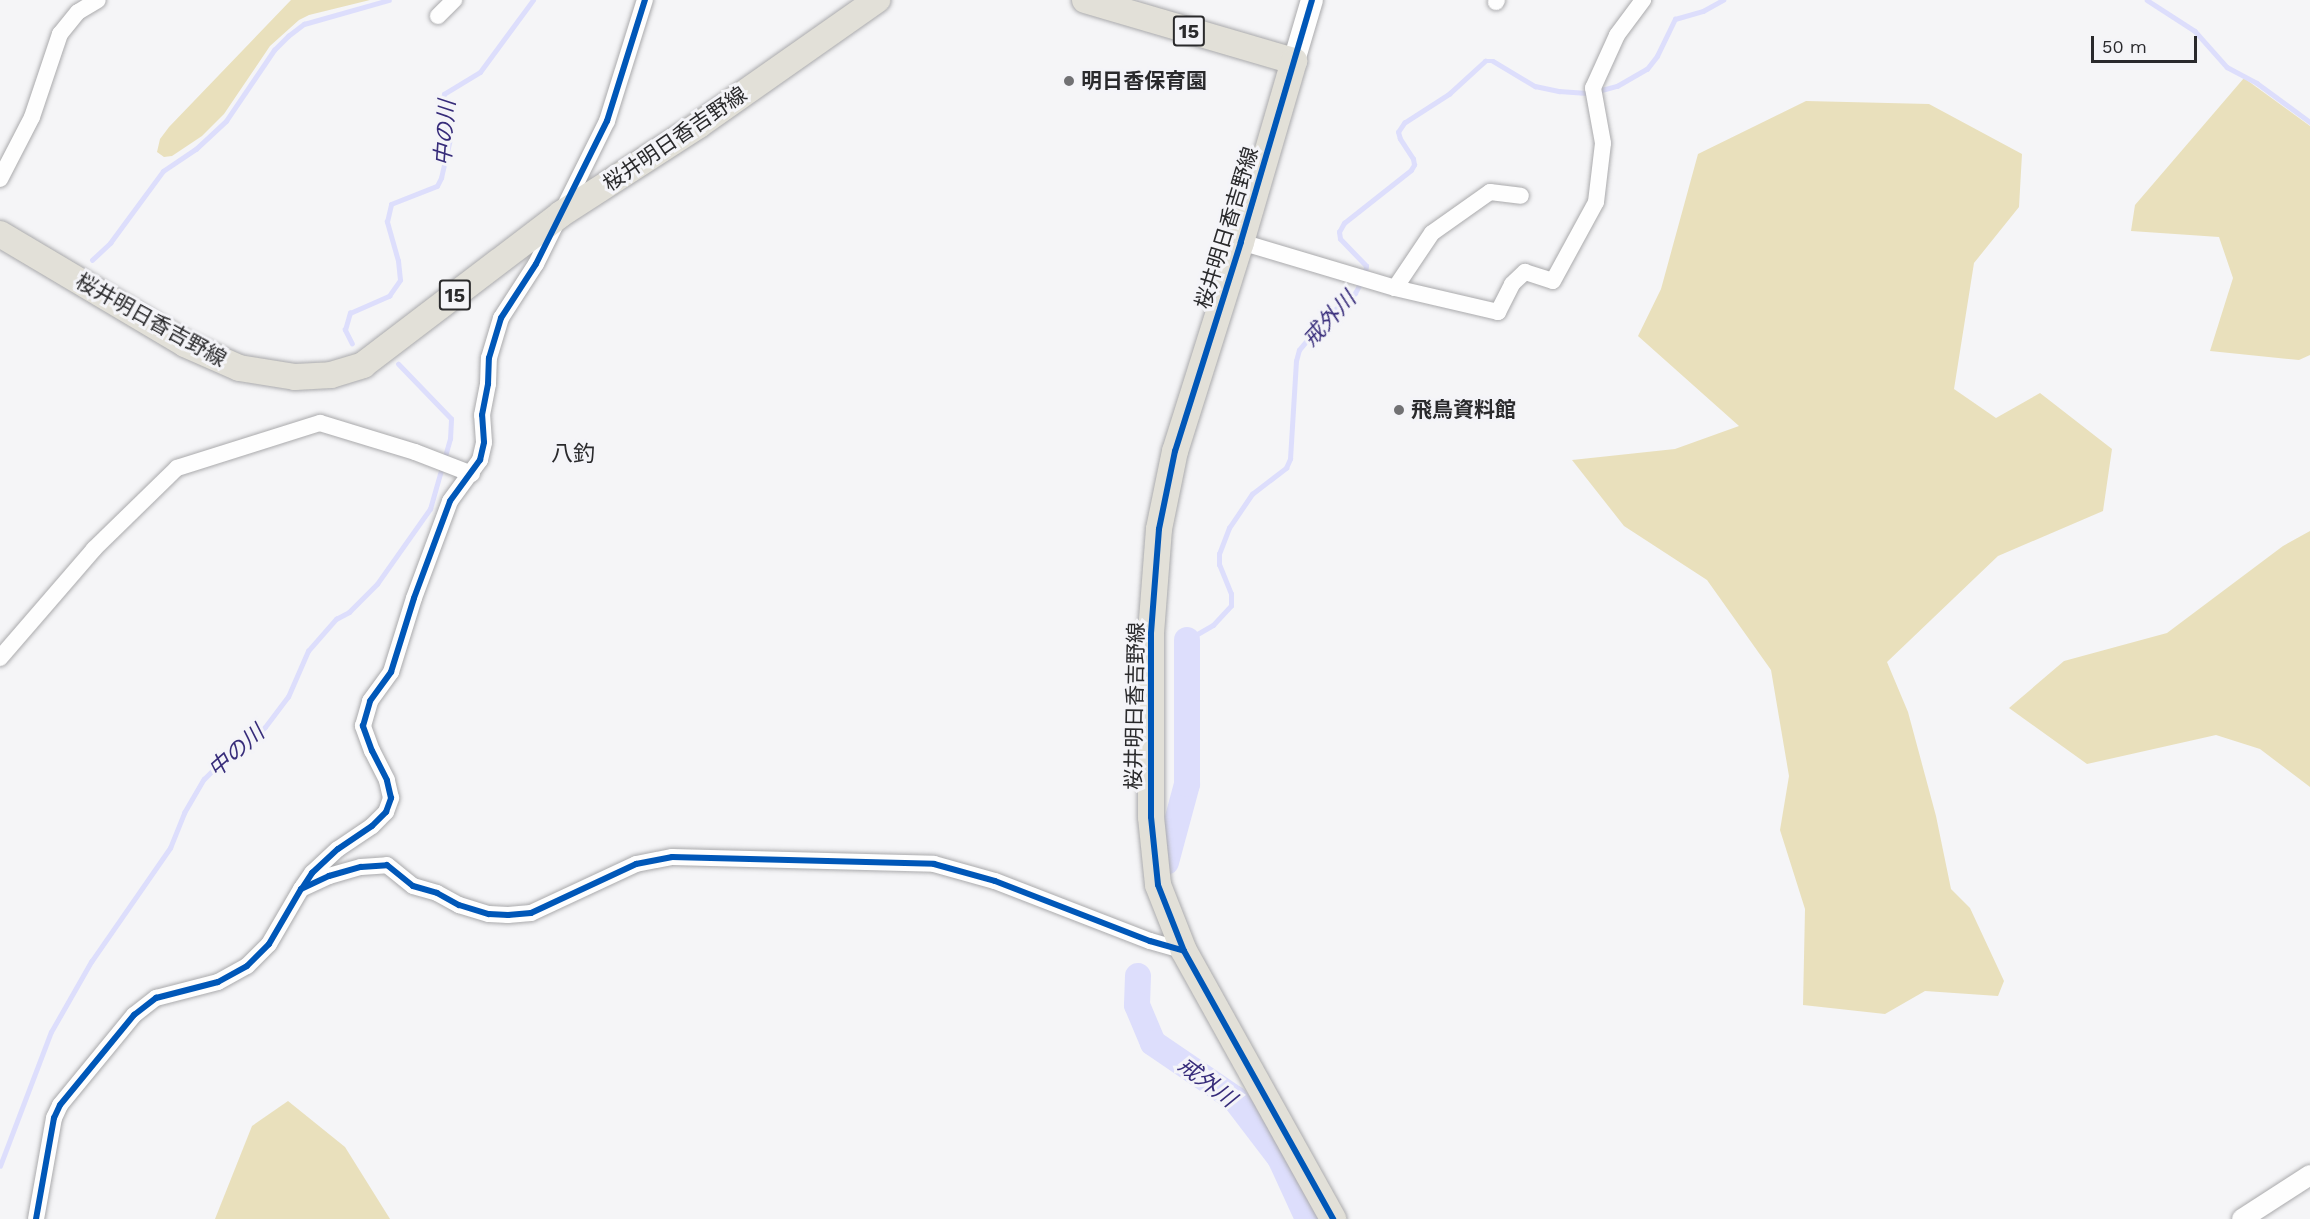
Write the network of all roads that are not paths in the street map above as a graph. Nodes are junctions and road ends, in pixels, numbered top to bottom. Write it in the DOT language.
graph roads {
  1 [pos="98,0"];
  2 [pos="453,0"];
  3 [pos="645,0"];
  4 [pos="877,0"];
  5 [pos="1085,0"];
  6 [pos="1312,0"];
  7 [pos="1643,0"];
  8 [pos="438,16"];
  9 [pos="1294,61"];
  10 [pos="0,179"];
  11 [pos="1521,196"];
  12 [pos="561,214"];
  13 [pos="0,234"];
  14 [pos="1241,242"];
  15 [pos="1395,288"];
  16 [pos="472,474"];
  17 [pos="0,658"];
  18 [pos="301,889"];
  19 [pos="1184,951"];
  20 [pos="2310,1175"];
  21 [pos="36,1219"];
  22 [pos="1333,1219"];
  23 [pos="2242,1219"];
  1 -- 10 [label="street"];
  2 -- 8 [label="street"];
  3 -- 12 [label="street"];
  4 -- 12 [label="main road, 桜井明日香吉野線 / 15"];
  5 -- 9 [label="main road, 15"];
  6 -- 9 [label="main road"];
  7 -- 15 [label="street"];
  9 -- 14 [label="main road, 桜井明日香吉野線"];
  11 -- 15 [label="street"];
  12 -- 13 [label="main road, 桜井明日香吉野線 / 15"];
  12 -- 16 [label="street"];
  14 -- 15 [label="street"];
  14 -- 19 [label="main road, 桜井明日香吉野線"];
  16 -- 17 [label="street"];
  16 -- 18 [label="street"];
  18 -- 19 [label="street"];
  18 -- 21 [label="street"];
  19 -- 22 [label="main road, 桜井明日香吉野線"];
  20 -- 23 [label="street"];
}
